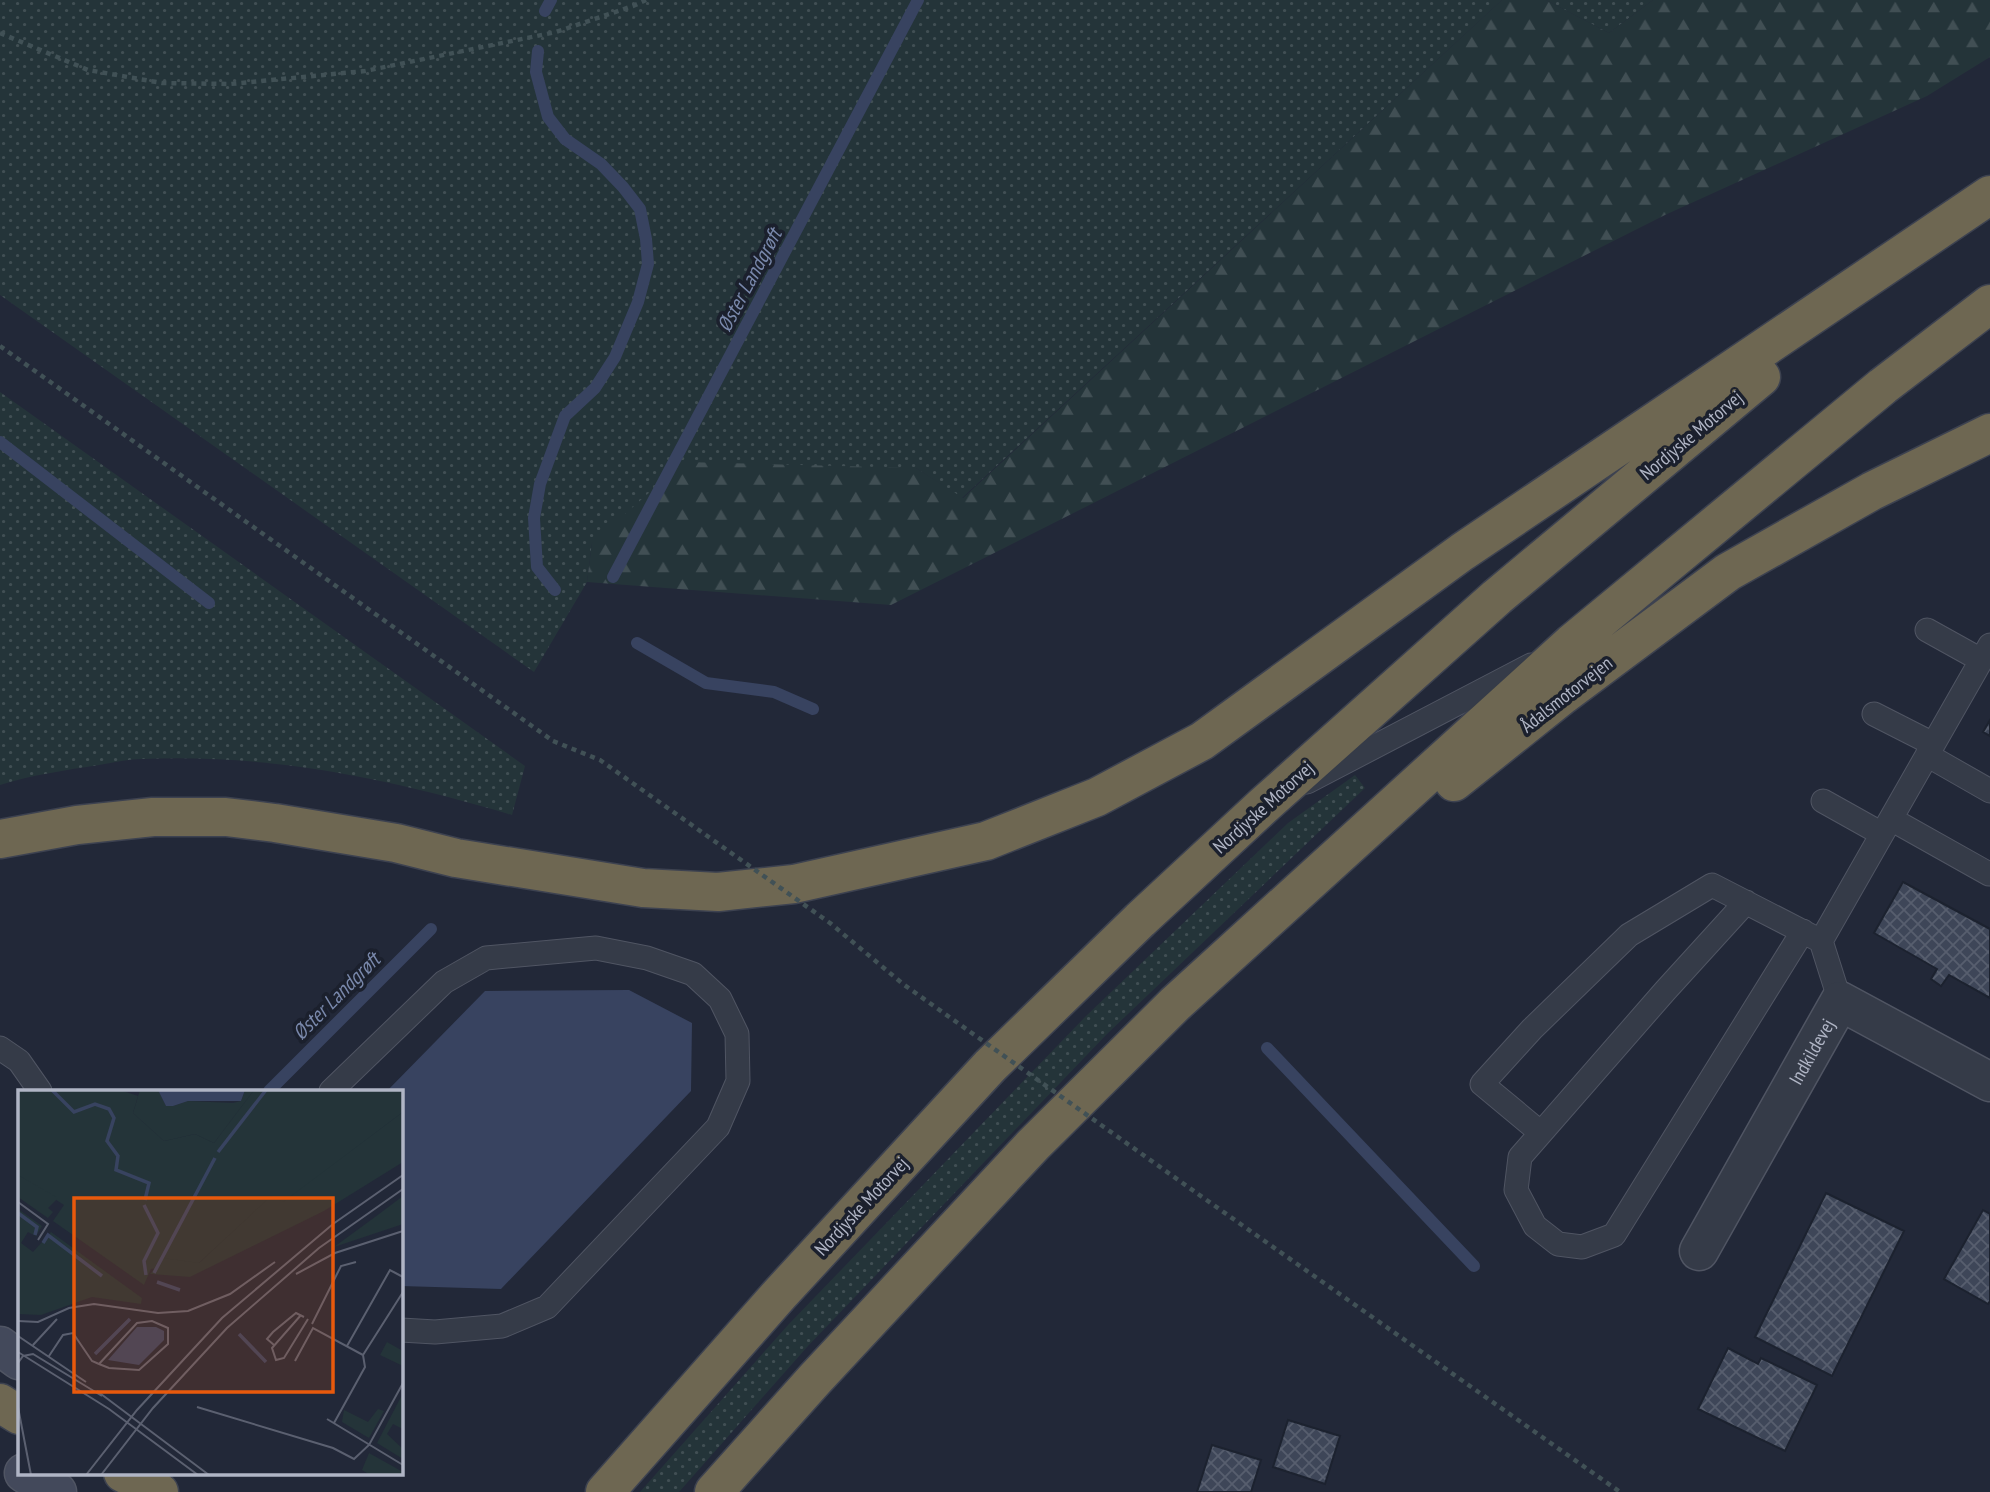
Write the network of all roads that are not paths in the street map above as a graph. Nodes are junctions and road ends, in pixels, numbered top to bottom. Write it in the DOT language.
graph roads {
  1 [pos="1990,195"];
  2 [pos="1990,304"];
  3 [pos="1990,433"];
  4 [pos="1927,630"];
  5 [pos="1572,643"];
  6 [pos="1986,652"];
  7 [pos="1874,714"];
  8 [pos="1930,750"];
  9 [pos="1990,791"];
  10 [pos="1824,801"];
  11 [pos="1264,805"];
  12 [pos="77,825"];
  13 [pos="1886,826"];
  14 [pos="0,839"];
  15 [pos="0,864"];
  16 [pos="1989,874"];
  17 [pos="1746,902"];
  18 [pos="1812,936"];
  19 [pos="1840,1001"];
  20 [pos="1175,1004"];
  21 [pos="0,1048"];
  22 [pos="1990,1082"];
  23 [pos="39,1090"];
  24 [pos="332,1090"];
  25 [pos="1541,1133"];
  26 [pos="1699,1251"];
  27 [pos="402,1330"];
  28 [pos="0,1346"];
  29 [pos="18,1359"];
  30 [pos="0,1403"];
  31 [pos="18,1414"];
  32 [pos="0,1459"];
  33 [pos="18,1469"];
  34 [pos="26,1474"];
  35 [pos="125,1474"];
  36 [pos="158,1474"];
  37 [pos="57,1492"];
  38 [pos="159,1492"];
  39 [pos="179,1492"];
  40 [pos="605,1492"];
  41 [pos="714,1492"];
  1 -- 11 [label="highway, Nordjyske Motorvej"];
  1 -- 12 [label="highway"];
  2 -- 5 [label="highway"];
  3 -- 20 [label="highway, Ådalsmotorvejen"];
  4 -- 6 [label="lane"];
  5 -- 11 [label="lane"];
  5 -- 20 [label="highway"];
  6 -- 8 [label="lane"];
  7 -- 8 [label="lane"];
  8 -- 9 [label="lane"];
  8 -- 13 [label="lane"];
  10 -- 13 [label="lane"];
  11 -- 40 [label="highway, Nordjyske Motorvej"];
  12 -- 14 [label="highway"];
  12 -- 15 [label="highway"];
  13 -- 16 [label="lane"];
  13 -- 18 [label="lane"];
  17 -- 18 [label="lane"];
  17 -- 25 [label="lane"];
  17 -- 25 [label="lane"];
  18 -- 19 [label="lane"];
  18 -- 25 [label="lane"];
  19 -- 22 [label="street, Indkildevej"];
  19 -- 26 [label="street, Indkildevej"];
  20 -- 41 [label="highway"];
  21 -- 23 [label="lane"];
  24 -- 27 [label="lane"];
  28 -- 29 [label="main road"];
  30 -- 31 [label="highway"];
  32 -- 33 [label="main road"];
  34 -- 37 [label="main road"];
  35 -- 38 [label="highway"];
  36 -- 39 [label="main road"];
}
